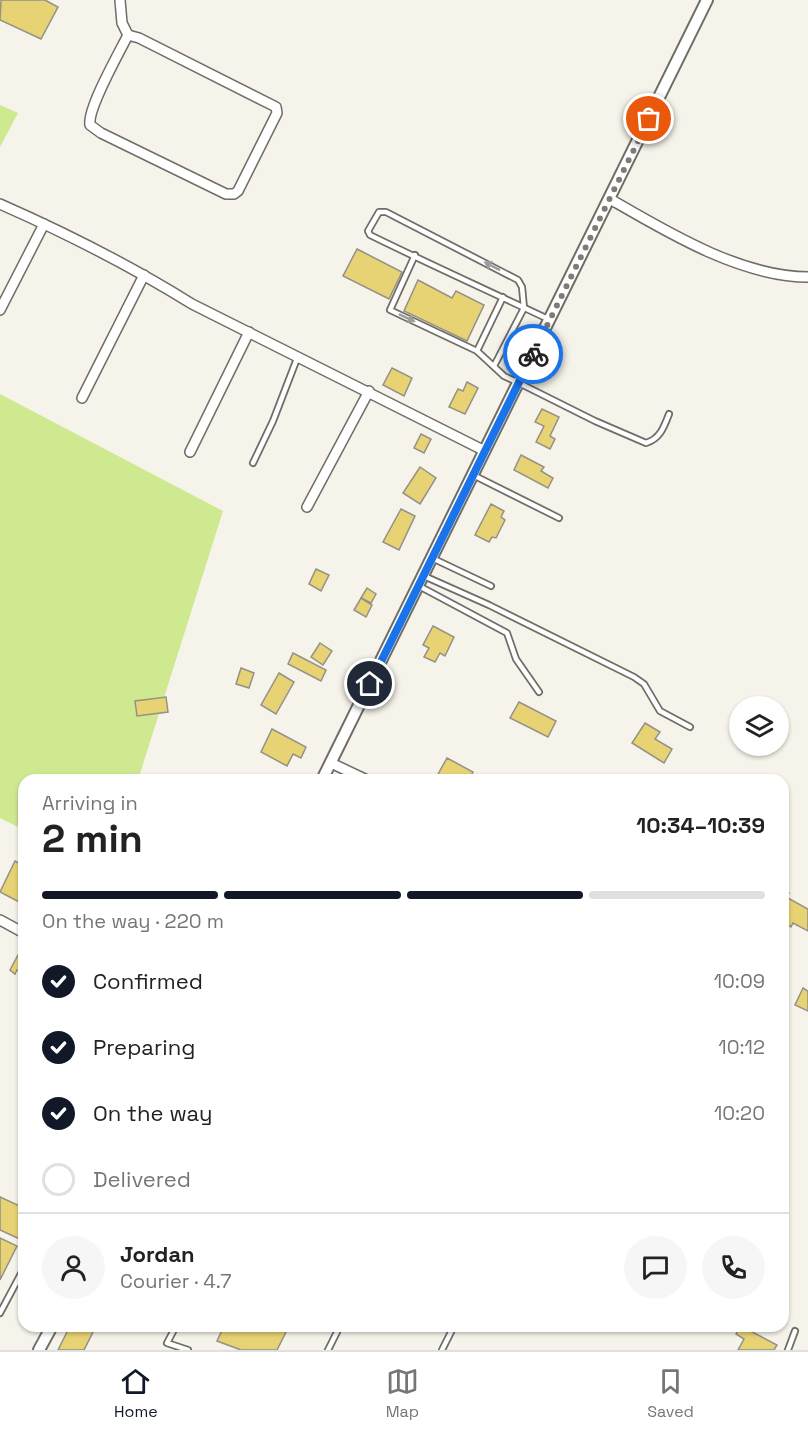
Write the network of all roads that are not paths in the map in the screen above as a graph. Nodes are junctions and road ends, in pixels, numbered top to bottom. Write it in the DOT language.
graph roads {
  1 [pos="120,0"];
  2 [pos="707,0"];
  3 [pos="128,35"];
  4 [pos="610,199"];
  5 [pos="0,204"];
  6 [pos="44,224"];
  7 [pos="415,255"];
  8 [pos="144,275"];
  9 [pos="808,277"];
  10 [pos="503,297"];
  11 [pos="524,308"];
  12 [pos="0,310"];
  13 [pos="550,320"];
  14 [pos="249,332"];
  15 [pos="477,351"];
  16 [pos="298,356"];
  17 [pos="494,366"];
  18 [pos="519,383"];
  19 [pos="369,392"];
  20 [pos="82,398"];
  21 [pos="669,414"];
  22 [pos="485,451"];
  23 [pos="190,452"];
  24 [pos="253,463"];
  25 [pos="473,475"];
  26 [pos="308,507"];
  27 [pos="559,518"];
  28 [pos="432,558"];
  29 [pos="421,581"];
  30 [pos="491,586"];
  31 [pos="539,692"];
  32 [pos="690,727"];
  33 [pos="331,763"];
  34 [pos="325,774"];
  35 [pos="354,774"];
  36 [pos="0,920"];
  37 [pos="18,930"];
  38 [pos="18,1279"];
  39 [pos="0,1313"];
  40 [pos="795,1331"];
  41 [pos="49,1332"];
  42 [pos="173,1332"];
  43 [pos="337,1332"];
  44 [pos="451,1332"];
  45 [pos="39,1350"];
  46 [pos="188,1350"];
  47 [pos="328,1350"];
  48 [pos="442,1350"];
  49 [pos="788,1350"];
  1 -- 3 [label="street"];
  2 -- 4 [label="street"];
  3 -- 3 [label="street"];
  4 -- 9 [label="street"];
  4 -- 13 [label="street"];
  5 -- 6 [label="street"];
  6 -- 8 [label="street"];
  6 -- 12 [label="street"];
  7 -- 10 [label="lane"];
  11 -- 7 [label="lane, one-way"];
  7 -- 15 [label="lane, one-way"];
  8 -- 14 [label="street"];
  8 -- 20 [label="street"];
  10 -- 11 [label="lane"];
  10 -- 15 [label="lane"];
  11 -- 13 [label="lane"];
  11 -- 17 [label="lane"];
  13 -- 18 [label="street"];
  14 -- 16 [label="street"];
  14 -- 23 [label="street"];
  15 -- 17 [label="lane"];
  16 -- 19 [label="street"];
  16 -- 24 [label="lane"];
  17 -- 18 [label="lane"];
  18 -- 21 [label="lane"];
  18 -- 22 [label="street"];
  19 -- 22 [label="street"];
  19 -- 26 [label="street"];
  22 -- 25 [label="street"];
  25 -- 27 [label="lane"];
  25 -- 28 [label="street"];
  28 -- 29 [label="street"];
  28 -- 30 [label="lane"];
  29 -- 31 [label="lane"];
  29 -- 32 [label="lane"];
  29 -- 33 [label="street"];
  33 -- 34 [label="street"];
  33 -- 35 [label="street"];
  36 -- 37 [label="street"];
  38 -- 39 [label="lane"];
  40 -- 49 [label="lane"];
  41 -- 45 [label="street"];
  42 -- 46 [label="lane"];
  43 -- 47 [label="lane"];
  44 -- 48 [label="lane"];
}
